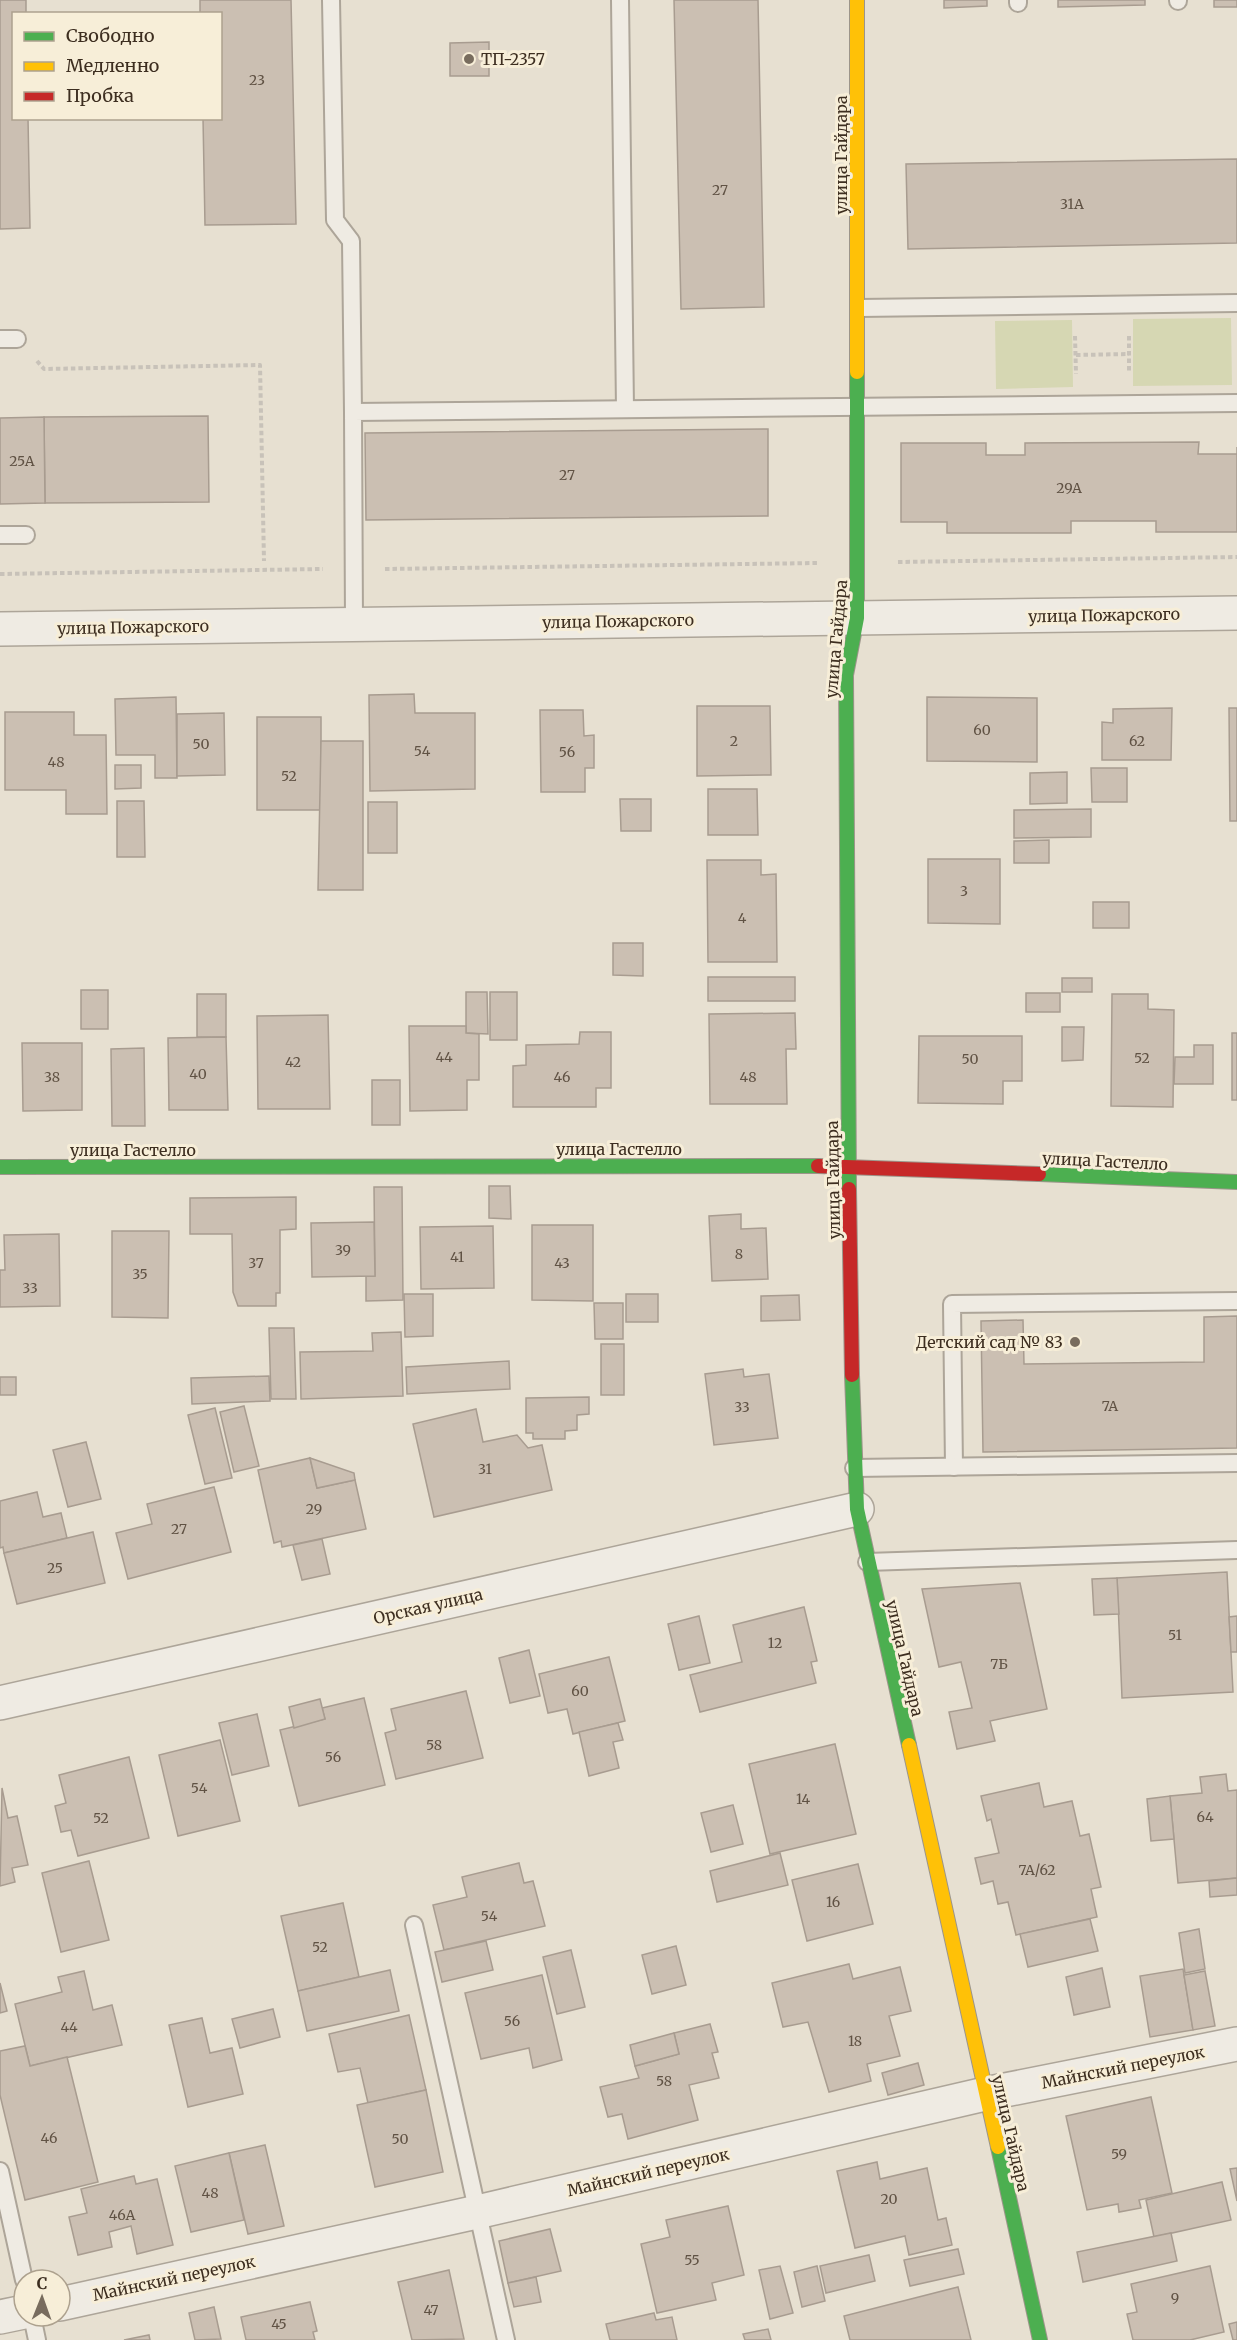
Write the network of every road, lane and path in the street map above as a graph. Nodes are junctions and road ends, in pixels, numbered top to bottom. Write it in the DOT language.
graph roads {
  1 [pos="331,0"];
  2 [pos="620,0"];
  3 [pos="857,0"];
  4 [pos="1237,303"];
  5 [pos="1075,305"];
  6 [pos="1128,305"];
  7 [pos="859,308"];
  8 [pos="8,339"];
  9 [pos="1129,354"];
  10 [pos="1076,355"];
  11 [pos="1237,403"];
  12 [pos="1077,405"];
  13 [pos="1130,405"];
  14 [pos="859,408"];
  15 [pos="625,409"];
  16 [pos="353,412"];
  17 [pos="26,534"];
  18 [pos="0,535"];
  19 [pos="1237,557"];
  20 [pos="264,561"];
  21 [pos="858,562"];
  22 [pos="353,569"];
  23 [pos="0,574"];
  24 [pos="1237,613"];
  25 [pos="857,618"];
  26 [pos="354,624"];
  27 [pos="0,629"];
  28 [pos="849,1166"];
  29 [pos="0,1167"];
  30 [pos="1237,1182"];
  31 [pos="1237,1301"];
  32 [pos="1237,1463"];
  33 [pos="954,1467"];
  34 [pos="854,1468"];
  35 [pos="857,1509"];
  36 [pos="1237,1550"];
  37 [pos="867,1563"];
  38 [pos="0,1703"];
  39 [pos="414,1925"];
  40 [pos="1237,2044"];
  41 [pos="985,2094"];
  42 [pos="0,2171"];
  43 [pos="477,2211"];
  44 [pos="21,2268"];
  45 [pos="72,2301"];
  46 [pos="506,2340"];
  47 [pos="1040,2340"];
  1 -- 16 [label="lane"];
  2 -- 15 [label="lane"];
  3 -- 7 [label="street, улица Гайдара"];
  4 -- 6 [label="lane"];
  5 -- 6 [label="lane"];
  5 -- 7 [label="lane"];
  5 -- 10 [label="path"];
  6 -- 9 [label="path"];
  7 -- 14 [label="street, улица Гайдара"];
  8 -- 20 [label="path"];
  9 -- 10 [label="path"];
  9 -- 13 [label="path"];
  10 -- 12 [label="path"];
  11 -- 13 [label="lane"];
  12 -- 13 [label="lane"];
  12 -- 14 [label="lane"];
  14 -- 15 [label="lane"];
  14 -- 21 [label="street, улица Гайдара"];
  15 -- 16 [label="lane"];
  16 -- 22 [label="lane"];
  17 -- 18 [label="lane"];
  19 -- 21 [label="path"];
  21 -- 22 [label="path"];
  21 -- 25 [label="street, улица Гайдара"];
  22 -- 23 [label="path"];
  22 -- 26 [label="lane"];
  24 -- 25 [label="street, улица Пожарского"];
  25 -- 26 [label="street, улица Пожарского"];
  25 -- 28 [label="street, улица Гайдара"];
  26 -- 27 [label="street, улица Пожарского"];
  28 -- 29 [label="street, улица Гастелло"];
  28 -- 30 [label="street, улица Гастелло"];
  28 -- 34 [label="street, улица Гайдара"];
  31 -- 33 [label="lane"];
  32 -- 33 [label="lane"];
  33 -- 34 [label="lane"];
  34 -- 35 [label="street, улица Гайдара"];
  35 -- 37 [label="street, улица Гайдара"];
  35 -- 38 [label="street, Орская улица"];
  36 -- 37 [label="lane"];
  37 -- 41 [label="street, улица Гайдара"];
  39 -- 43 [label="lane"];
  40 -- 41 [label="street, Майнский переулок"];
  41 -- 43 [label="street, Майнский переулок"];
  41 -- 47 [label="street, улица Гайдара"];
  42 -- 44 [label="lane"];
  43 -- 45 [label="street, Майнский переулок"];
  43 -- 46 [label="lane"];
}
